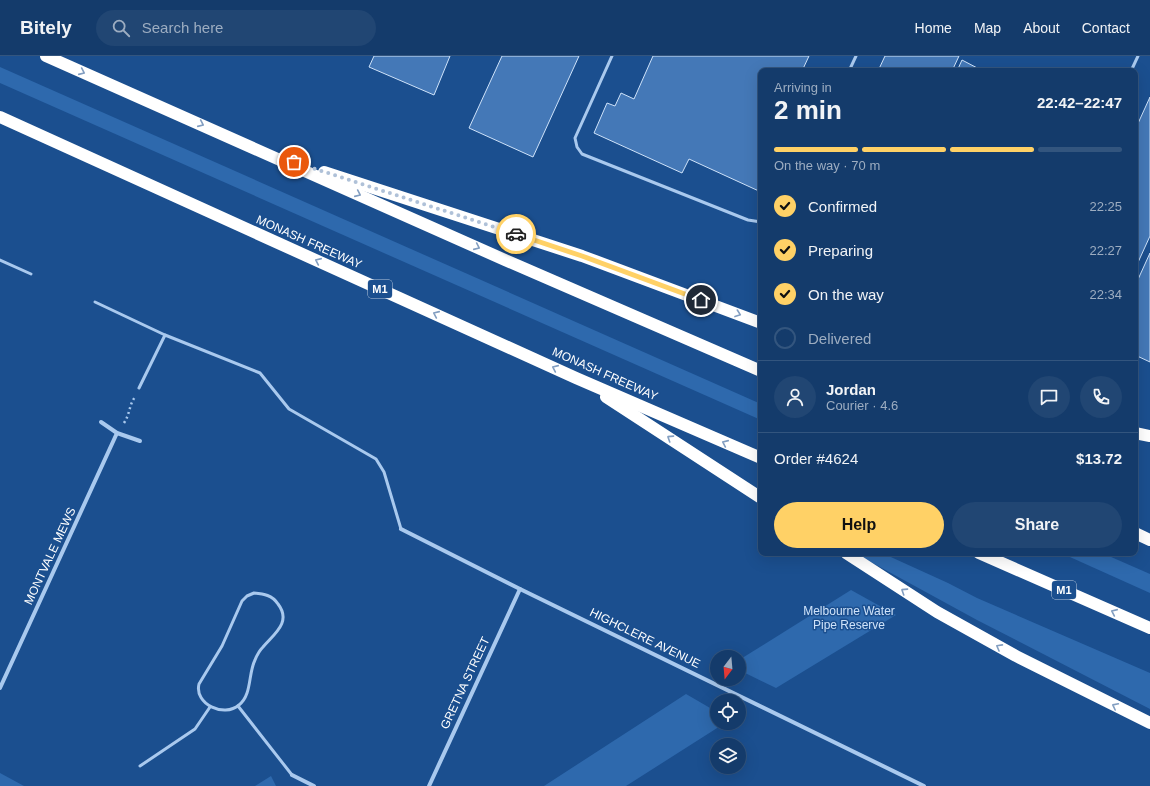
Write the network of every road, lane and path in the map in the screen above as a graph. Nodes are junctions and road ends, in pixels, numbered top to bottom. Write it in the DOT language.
graph roads {
  1 [pos="46,56"];
  2 [pos="612,56"];
  3 [pos="856,56"];
  4 [pos="1138,56"];
  5 [pos="850,68"];
  6 [pos="1132,68"];
  7 [pos="0,117"];
  8 [pos="264,152"];
  9 [pos="758,222"];
  10 [pos="0,260"];
  11 [pos="30,274"];
  12 [pos="95,302"];
  13 [pos="758,322"];
  14 [pos="165,335"];
  15 [pos="758,370"];
  16 [pos="576,378"];
  17 [pos="139,388"];
  18 [pos="101,422"];
  19 [pos="117,433"];
  20 [pos="1138,434"];
  21 [pos="1150,436"];
  22 [pos="140,442"];
  23 [pos="758,457"];
  24 [pos="758,496"];
  25 [pos="401,529"];
  26 [pos="1138,534"];
  27 [pos="1150,540"];
  28 [pos="851,556"];
  29 [pos="986,556"];
  30 [pos="520,589"];
  31 [pos="1150,628"];
  32 [pos="0,688"];
  33 [pos="210,706"];
  34 [pos="238,706"];
  35 [pos="1150,723"];
  36 [pos="140,766"];
  37 [pos="292,775"];
  38 [pos="314,786"];
  39 [pos="429,786"];
  40 [pos="924,786"];
  1 -- 8 [label="highway, one-way"];
  2 -- 9 [label="lane"];
  3 -- 5 [label="lane"];
  4 -- 6 [label="lane"];
  16 -- 7 [label="highway, MONASH FREEWAY / M1, one-way"];
  8 -- 13 [label="highway, one-way"];
  8 -- 15 [label="highway, one-way"];
  10 -- 11 [label="lane"];
  12 -- 14 [label="lane"];
  14 -- 17 [label="lane"];
  14 -- 25 [label="lane"];
  23 -- 16 [label="highway, MONASH FREEWAY / M1, one-way"];
  24 -- 16 [label="highway, one-way"];
  17 -- 19 [label="path"];
  18 -- 19 [label="street"];
  19 -- 22 [label="street"];
  19 -- 32 [label="street, MONTVALE MEWS"];
  20 -- 21 [label="highway"];
  25 -- 30 [label="street, HIGHCLERE AVENUE"];
  26 -- 27 [label="highway"];
  35 -- 28 [label="highway, one-way"];
  31 -- 29 [label="highway, M1, one-way"];
  30 -- 39 [label="street, GRETNA STREET"];
  30 -- 40 [label="street, HIGHCLERE AVENUE"];
  33 -- 34 [label="lane"];
  33 -- 34 [label="lane"];
  33 -- 36 [label="lane"];
  34 -- 37 [label="lane"];
  37 -- 38 [label="street"];
}
